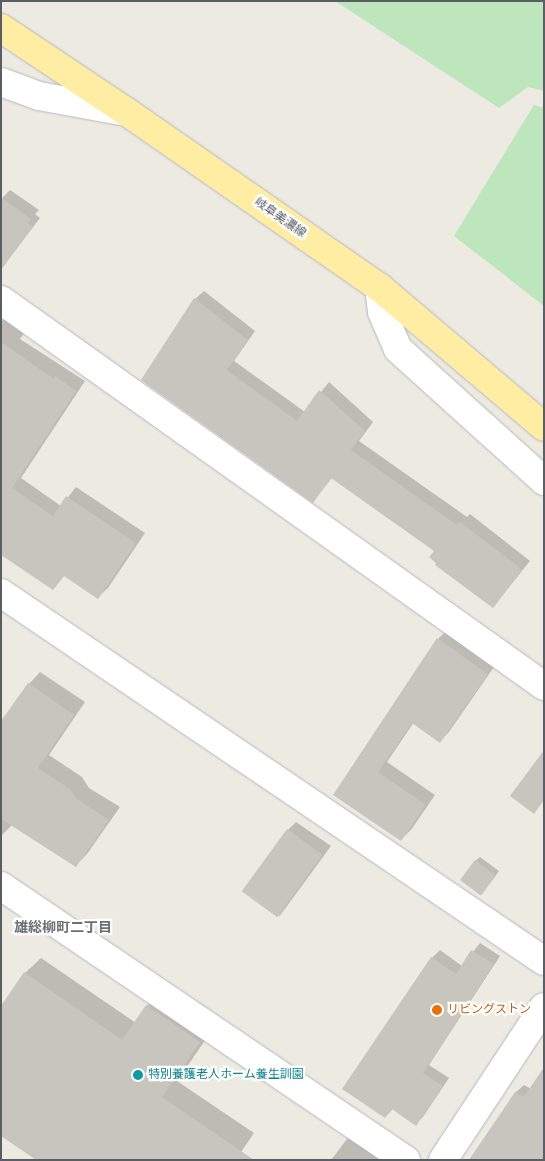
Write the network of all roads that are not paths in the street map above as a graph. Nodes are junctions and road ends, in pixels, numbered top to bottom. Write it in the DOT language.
graph roads {
  1 [pos="1,28"];
  2 [pos="1,82"];
  3 [pos="127,112"];
  4 [pos="379,287"];
  5 [pos="1,300"];
  6 [pos="544,426"];
  7 [pos="544,482"];
  8 [pos="1,593"];
  9 [pos="544,686"];
  10 [pos="1,886"];
  11 [pos="544,961"];
  12 [pos="544,1007"];
  13 [pos="406,1160"];
  14 [pos="443,1160"];
  1 -- 3 [label="main road, 岐阜美濃線"];
  2 -- 3 [label="street"];
  3 -- 4 [label="main road, 岐阜美濃線"];
  4 -- 6 [label="main road, 岐阜美濃線"];
  4 -- 7 [label="street"];
  5 -- 9 [label="street"];
  8 -- 11 [label="street"];
  10 -- 13 [label="street"];
  12 -- 14 [label="street"];
}
